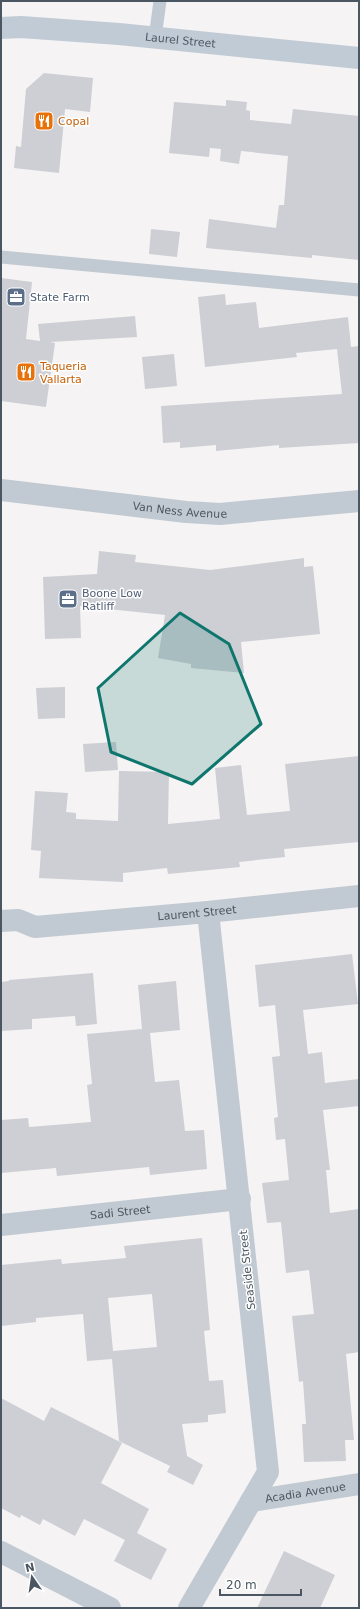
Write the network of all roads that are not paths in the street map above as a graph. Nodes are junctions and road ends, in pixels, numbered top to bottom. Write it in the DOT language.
graph roads {
  1 [pos="160,1"];
  2 [pos="1,28"];
  3 [pos="155,38"];
  4 [pos="359,58"];
  5 [pos="1,257"];
  6 [pos="359,290"];
  7 [pos="1,490"];
  8 [pos="359,501"];
  9 [pos="359,896"];
  10 [pos="208,912"];
  11 [pos="1,921"];
  12 [pos="240,1199"];
  13 [pos="1,1225"];
  14 [pos="359,1484"];
  15 [pos="251,1501"];
  16 [pos="1,1552"];
  17 [pos="110,1608"];
  18 [pos="189,1608"];
  1 -- 3 [label="lane"];
  2 -- 3 [label="main road, Laurel Street"];
  3 -- 4 [label="main road, Laurel Street"];
  5 -- 6 [label="lane"];
  7 -- 8 [label="street, Van Ness Avenue"];
  9 -- 10 [label="street, Laurent Street"];
  10 -- 11 [label="street, Laurent Street"];
  10 -- 12 [label="street, Seaside Street"];
  12 -- 13 [label="street, Sadi Street"];
  12 -- 15 [label="street, Seaside Street"];
  14 -- 15 [label="street, Acadia Avenue"];
  15 -- 18 [label="street, Seaside Street"];
  16 -- 17 [label="street"];
}
